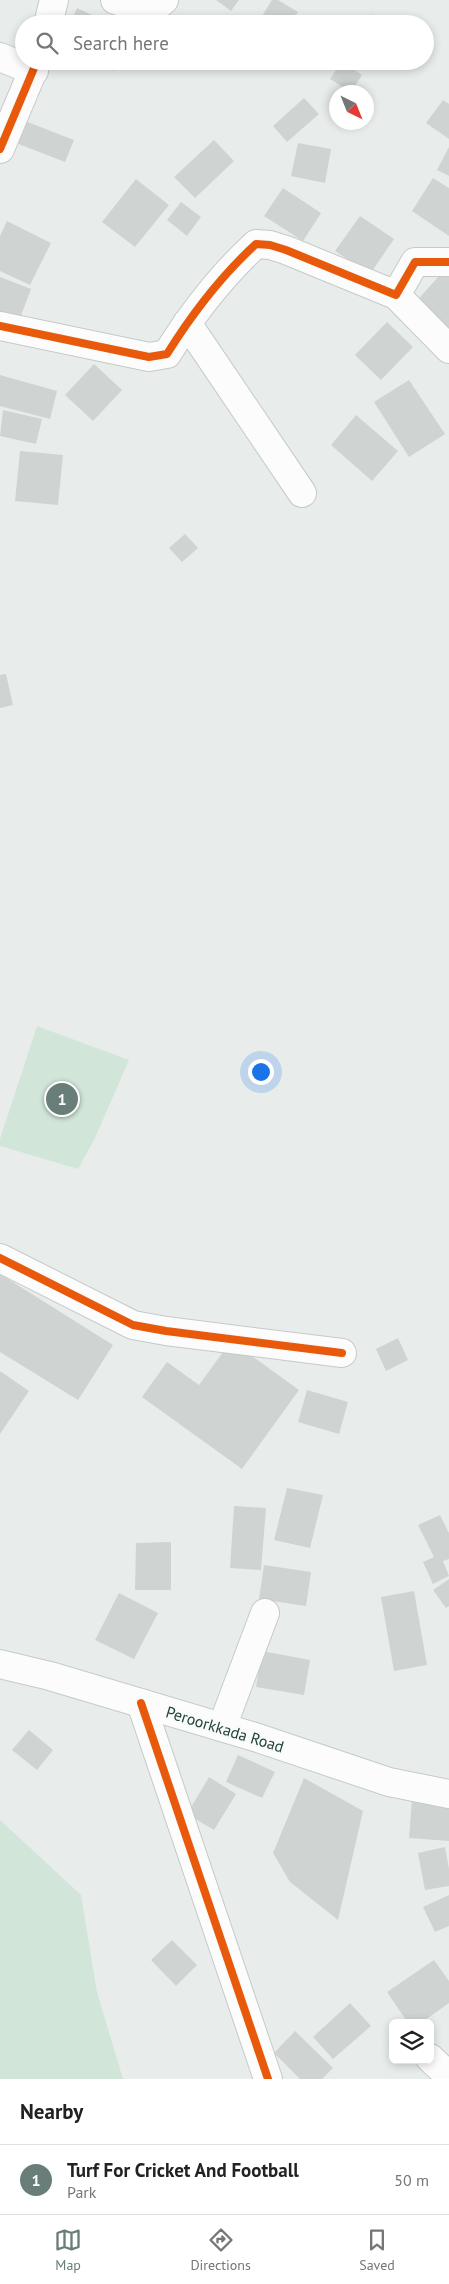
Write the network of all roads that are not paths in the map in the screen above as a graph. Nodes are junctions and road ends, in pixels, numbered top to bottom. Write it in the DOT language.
graph roads {
  1 [pos="54,0"];
  2 [pos="116,0"];
  3 [pos="164,0"];
  4 [pos="50,15"];
  5 [pos="0,57"];
  6 [pos="15,61"];
  7 [pos="34,70"];
  8 [pos="0,149"];
  9 [pos="449,262"];
  10 [pos="396,295"];
  11 [pos="187,323"];
  12 [pos="0,327"];
  13 [pos="449,349"];
  14 [pos="302,493"];
  15 [pos="0,1258"];
  16 [pos="342,1353"];
  17 [pos="265,1613"];
  18 [pos="0,1664"];
  19 [pos="141,1703"];
  20 [pos="222,1728"];
  21 [pos="449,1794"];
  22 [pos="434,2062"];
  23 [pos="449,2076"];
  24 [pos="268,2079"];
  1 -- 4 [label="street"];
  2 -- 3 [label="street"];
  5 -- 6 [label="street"];
  7 -- 8 [label="street"];
  9 -- 10 [label="street"];
  10 -- 11 [label="street"];
  10 -- 13 [label="street"];
  11 -- 12 [label="street"];
  11 -- 14 [label="street"];
  15 -- 16 [label="street"];
  17 -- 20 [label="street"];
  18 -- 19 [label="street, Peroorkkada Road"];
  19 -- 20 [label="street, Peroorkkada Road"];
  19 -- 24 [label="street"];
  20 -- 21 [label="street, Peroorkkada Road"];
  22 -- 23 [label="street"];
}
